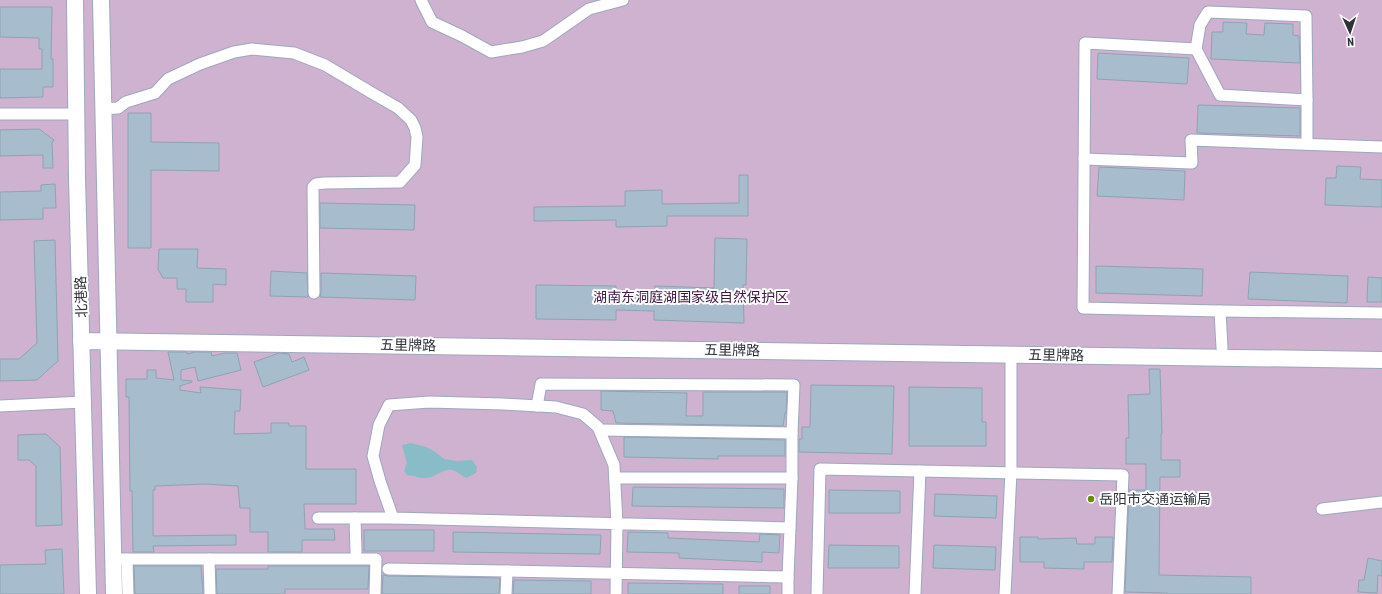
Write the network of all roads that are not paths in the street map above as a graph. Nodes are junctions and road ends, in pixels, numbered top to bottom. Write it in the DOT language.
graph roads {
  1 [pos="75,0"];
  2 [pos="101,0"];
  3 [pos="421,0"];
  4 [pos="623,0"];
  5 [pos="1196,48"];
  6 [pos="1307,100"];
  7 [pos="102,108"];
  8 [pos="0,114"];
  9 [pos="76,114"];
  10 [pos="1307,144"];
  11 [pos="1382,146"];
  12 [pos="1084,159"];
  13 [pos="314,293"];
  14 [pos="1220,311"];
  15 [pos="1382,314"];
  16 [pos="82,336"];
  17 [pos="108,336"];
  18 [pos="1222,348"];
  19 [pos="1382,350"];
  20 [pos="1011,354"];
  21 [pos="1382,360"];
  22 [pos="83,402"];
  23 [pos="0,406"];
  24 [pos="537,406"];
  25 [pos="600,430"];
  26 [pos="792,432"];
  27 [pos="920,470"];
  28 [pos="1011,472"];
  29 [pos="615,478"];
  30 [pos="792,478"];
  31 [pos="1382,502"];
  32 [pos="1322,510"];
  33 [pos="318,518"];
  34 [pos="356,518"];
  35 [pos="393,518"];
  36 [pos="617,524"];
  37 [pos="790,528"];
  38 [pos="356,552"];
  39 [pos="120,559"];
  40 [pos="209,559"];
  41 [pos="388,569"];
  42 [pos="507,571"];
  43 [pos="617,573"];
  44 [pos="788,577"];
  45 [pos="88,594"];
  46 [pos="114,594"];
  47 [pos="128,594"];
  48 [pos="210,594"];
  49 [pos="375,594"];
  50 [pos="506,594"];
  51 [pos="616,594"];
  52 [pos="788,594"];
  53 [pos="817,594"];
  54 [pos="915,594"];
  55 [pos="1005,594"];
  56 [pos="1118,594"];
  1 -- 9 [label="main road, 北港路"];
  2 -- 7 [label="main road, 北港路"];
  3 -- 4 [label="street"];
  5 -- 6 [label="street"];
  5 -- 6 [label="street"];
  5 -- 12 [label="street"];
  6 -- 10 [label="street"];
  7 -- 13 [label="street"];
  7 -- 17 [label="main road, 北港路"];
  8 -- 9 [label="street"];
  9 -- 16 [label="main road, 北港路"];
  10 -- 11 [label="street"];
  10 -- 12 [label="street"];
  12 -- 14 [label="street"];
  14 -- 15 [label="street"];
  14 -- 18 [label="street"];
  16 -- 17 [label="main road, 五里牌路"];
  16 -- 22 [label="main road, 北港路"];
  17 -- 18 [label="main road, 五里牌路"];
  17 -- 20 [label="main road, 五里牌路"];
  17 -- 39 [label="main road, 北港路"];
  18 -- 19 [label="main road, 五里牌路"];
  20 -- 21 [label="main road, 五里牌路"];
  20 -- 28 [label="street"];
  22 -- 23 [label="street"];
  22 -- 45 [label="main road, 北港路"];
  24 -- 25 [label="street"];
  24 -- 26 [label="street"];
  24 -- 35 [label="street"];
  25 -- 26 [label="street"];
  25 -- 29 [label="street"];
  26 -- 30 [label="street"];
  27 -- 28 [label="street"];
  27 -- 53 [label="street"];
  27 -- 54 [label="street"];
  28 -- 55 [label="street"];
  28 -- 56 [label="street"];
  29 -- 30 [label="street"];
  29 -- 36 [label="street"];
  30 -- 37 [label="street"];
  31 -- 32 [label="street"];
  33 -- 34 [label="street"];
  34 -- 35 [label="street"];
  34 -- 38 [label="street"];
  35 -- 36 [label="street"];
  36 -- 37 [label="street"];
  36 -- 43 [label="street"];
  37 -- 44 [label="street"];
  39 -- 40 [label="street"];
  39 -- 46 [label="main road, 北港路"];
  39 -- 47 [label="street"];
  40 -- 48 [label="street"];
  40 -- 49 [label="street"];
  41 -- 42 [label="street"];
  42 -- 43 [label="street"];
  42 -- 50 [label="street"];
  43 -- 44 [label="street"];
  43 -- 51 [label="street"];
  44 -- 52 [label="street"];
}
